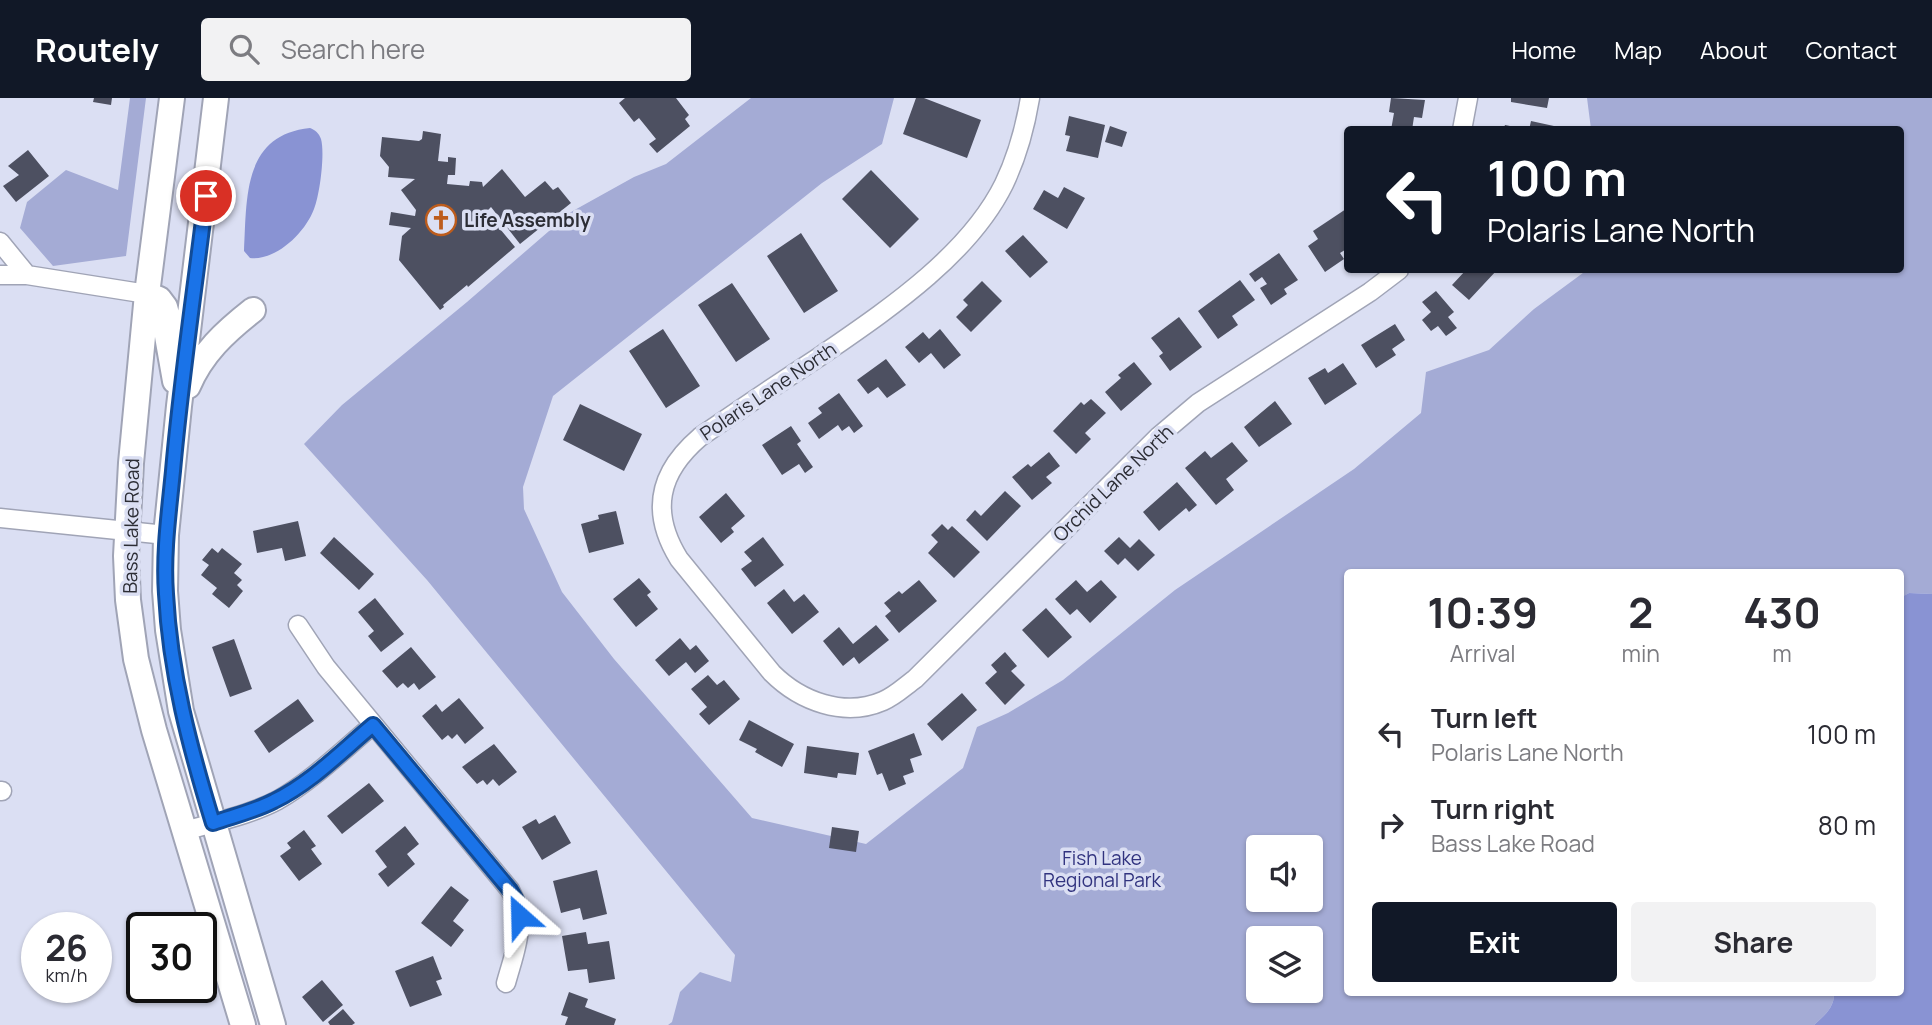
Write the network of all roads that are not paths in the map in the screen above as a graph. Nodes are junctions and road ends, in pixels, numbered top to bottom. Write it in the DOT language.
graph roads {
  1 [pos="172,98"];
  2 [pos="216,98"];
  3 [pos="230,98"];
  4 [pos="1030,98"];
  5 [pos="1468,98"];
  6 [pos="1463,126"];
  7 [pos="209,171"];
  8 [pos="0,242"];
  9 [pos="1395,273"];
  10 [pos="0,275"];
  11 [pos="27,275"];
  12 [pos="148,294"];
  13 [pos="253,310"];
  14 [pos="179,406"];
  15 [pos="0,518"];
  16 [pos="127,531"];
  17 [pos="166,535"];
  18 [pos="298,625"];
  19 [pos="842,708"];
  20 [pos="373,725"];
  21 [pos="213,823"];
  22 [pos="185,831"];
  23 [pos="506,983"];
  24 [pos="243,1025"];
  25 [pos="273,1025"];
  1 -- 12 [label="main road, Bass Lake Road"];
  2 -- 7 [label="main road, Bass Lake Road"];
  3 -- 7 [label="main road"];
  4 -- 19 [label="street, Polaris Lane North"];
  5 -- 6 [label="street"];
  7 -- 14 [label="main road, Bass Lake Road"];
  8 -- 11 [label="street"];
  9 -- 19 [label="street, Orchid Lane North"];
  10 -- 11 [label="street"];
  11 -- 12 [label="street"];
  12 -- 14 [label="main road"];
  12 -- 16 [label="main road, Bass Lake Road"];
  13 -- 14 [label="main road"];
  14 -- 17 [label="main road, Bass Lake Road"];
  15 -- 16 [label="street"];
  16 -- 17 [label="street"];
  16 -- 22 [label="main road, Bass Lake Road"];
  17 -- 21 [label="main road, Bass Lake Road"];
  18 -- 20 [label="street"];
  20 -- 21 [label="street"];
  20 -- 23 [label="street"];
  21 -- 22 [label="street"];
  21 -- 25 [label="main road, Bass Lake Road"];
  22 -- 24 [label="main road, Bass Lake Road"];
}
